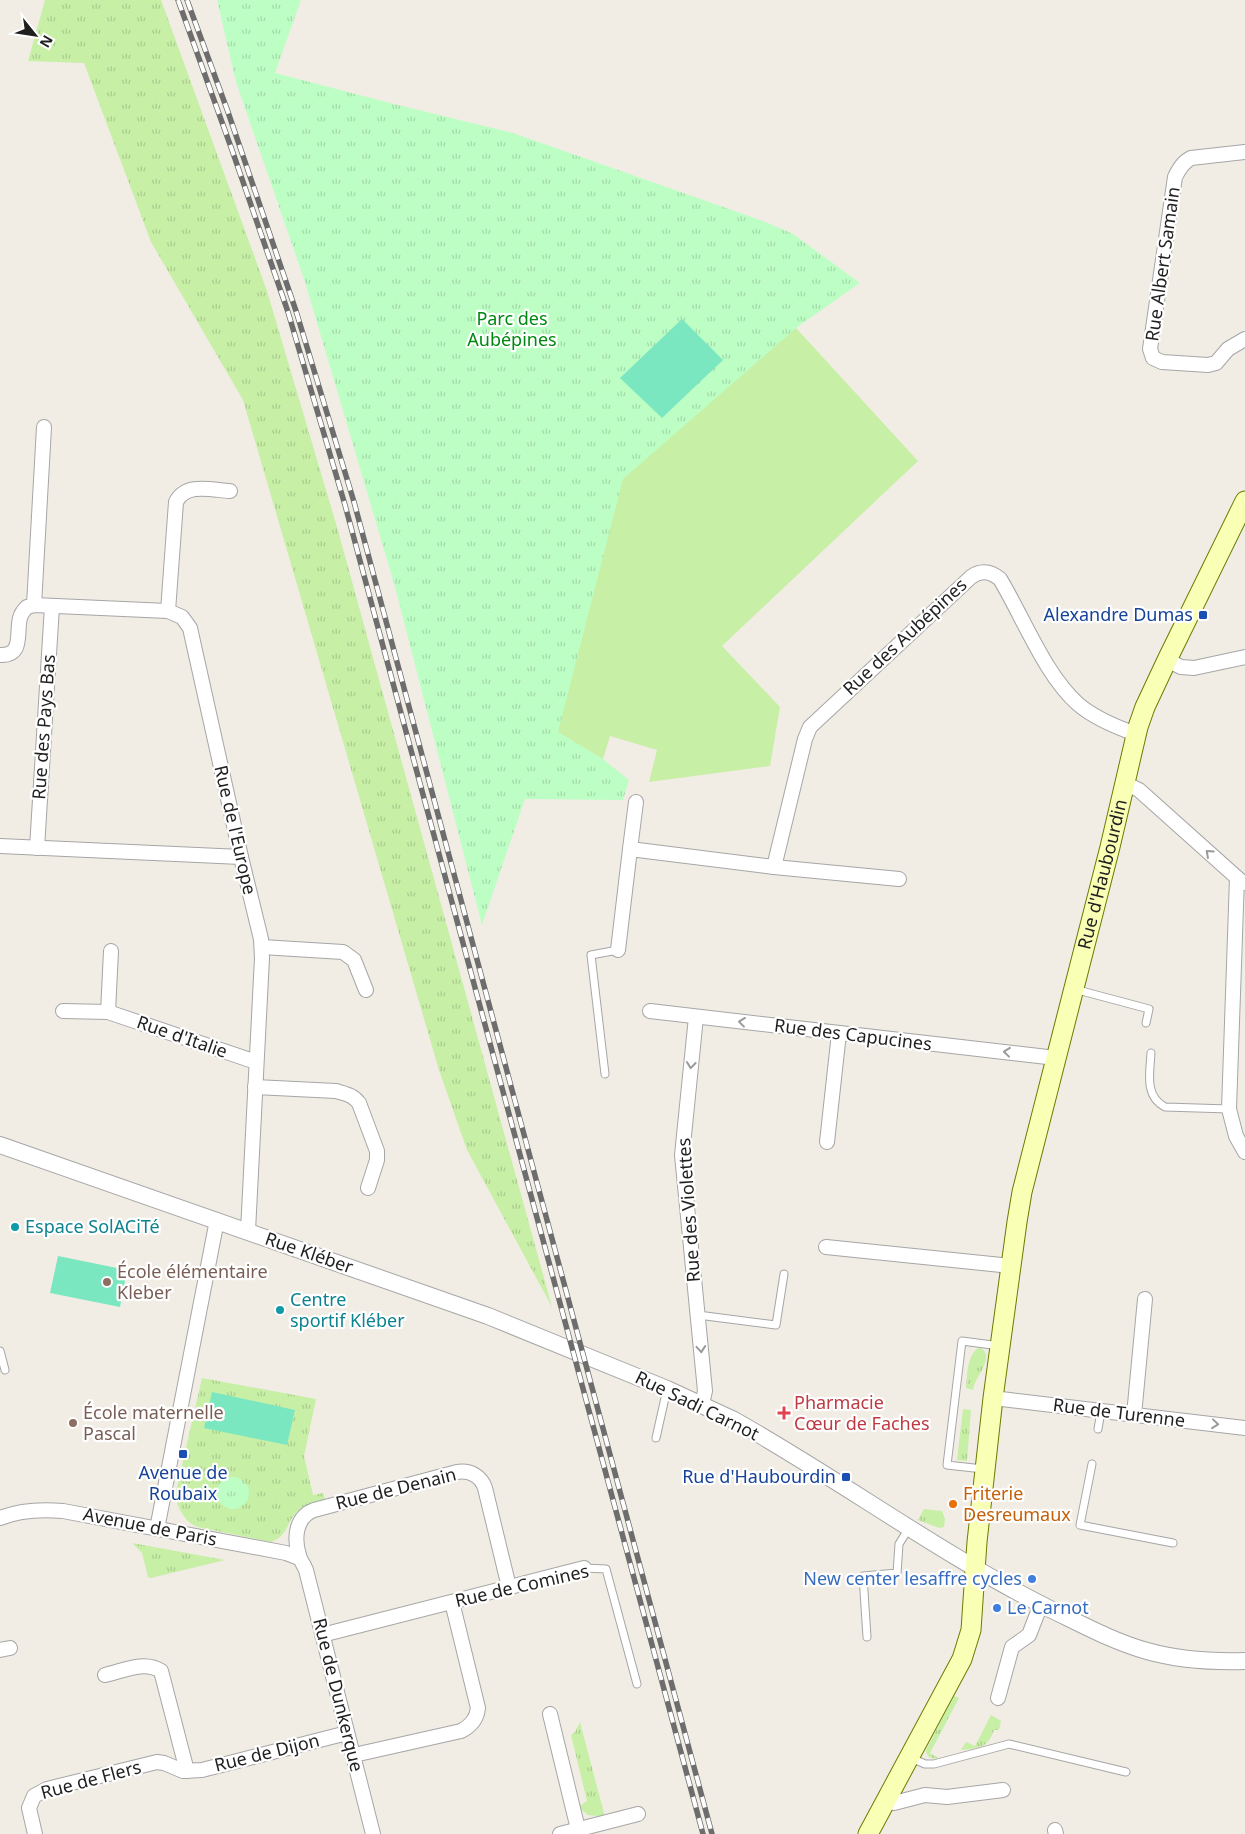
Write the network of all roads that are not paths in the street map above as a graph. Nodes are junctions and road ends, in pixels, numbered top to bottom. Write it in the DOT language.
graph roads {
  1 [pos="1245,152"];
  2 [pos="1245,338"];
  3 [pos="44,427"];
  4 [pos="230,491"];
  5 [pos="1245,501"];
  6 [pos="34,605"];
  7 [pos="52,606"];
  8 [pos="168,611"];
  9 [pos="0,655"];
  10 [pos="1245,657"];
  11 [pos="1167,660"];
  12 [pos="1136,734"];
  13 [pos="1124,783"];
  14 [pos="636,802"];
  15 [pos="0,846"];
  16 [pos="37,848"];
  17 [pos="630,849"];
  18 [pos="241,857"];
  19 [pos="774,867"];
  20 [pos="899,879"];
  21 [pos="1241,882"];
  22 [pos="262,947"];
  23 [pos="618,950"];
  24 [pos="111,951"];
  25 [pos="1073,989"];
  26 [pos="366,990"];
  27 [pos="63,1011"];
  28 [pos="650,1011"];
  29 [pos="108,1012"];
  30 [pos="696,1017"];
  31 [pos="1146,1023"];
  32 [pos="839,1033"];
  33 [pos="1151,1053"];
  34 [pos="1056,1058"];
  35 [pos="256,1062"];
  36 [pos="605,1074"];
  37 [pos="255,1087"];
  38 [pos="1229,1109"];
  39 [pos="827,1142"];
  40 [pos="4,1146"];
  41 [pos="1245,1152"];
  42 [pos="368,1188"];
  43 [pos="217,1220"];
  44 [pos="248,1231"];
  45 [pos="826,1247"];
  46 [pos="1011,1266"];
  47 [pos="784,1274"];
  48 [pos="1145,1298"];
  49 [pos="698,1315"];
  50 [pos="1000,1346"];
  51 [pos="0,1351"];
  52 [pos="605,1362"];
  53 [pos="6,1370"];
  54 [pos="667,1388"];
  55 [pos="993,1398"];
  56 [pos="702,1404"];
  57 [pos="1101,1411"];
  58 [pos="1134,1415"];
  59 [pos="1245,1428"];
  60 [pos="1098,1429"];
  61 [pos="656,1438"];
  62 [pos="1092,1464"];
  63 [pos="985,1469"];
  64 [pos="0,1518"];
  65 [pos="909,1527"];
  66 [pos="157,1529"];
  67 [pos="1173,1543"];
  68 [pos="299,1558"];
  69 [pos="584,1568"];
  70 [pos="975,1569"];
  71 [pos="509,1587"];
  72 [pos="452,1602"];
  73 [pos="1041,1604"];
  74 [pos="322,1635"];
  75 [pos="867,1637"];
  76 [pos="1245,1661"];
  77 [pos="105,1675"];
  78 [pos="636,1684"];
  79 [pos="998,1698"];
  80 [pos="550,1714"];
  81 [pos="347,1733"];
  82 [pos="354,1756"];
  83 [pos="909,1757"];
  84 [pos="187,1771"];
  85 [pos="1126,1772"];
  86 [pos="1003,1790"];
  87 [pos="886,1801"];
  88 [pos="638,1814"];
  89 [pos="578,1829"];
  90 [pos="35,1834"];
  91 [pos="373,1834"];
  92 [pos="560,1834"];
  93 [pos="868,1834"];
  1 -- 2 [label="street, Rue Albert Samain"];
  3 -- 6 [label="street"];
  4 -- 8 [label="street"];
  5 -- 11 [label="main road, Rue d'Haubourdin"];
  6 -- 7 [label="street"];
  6 -- 9 [label="street"];
  7 -- 8 [label="street"];
  7 -- 16 [label="street, Rue des Pays Bas"];
  8 -- 18 [label="street, Rue de l'Europe"];
  10 -- 11 [label="street"];
  11 -- 12 [label="main road, Rue d'Haubourdin"];
  12 -- 13 [label="main road, Rue d'Haubourdin"];
  12 -- 19 [label="street, Rue des Aubépines"];
  21 -- 13 [label="street, one-way"];
  13 -- 25 [label="main road, Rue d'Haubourdin"];
  14 -- 17 [label="street"];
  15 -- 16 [label="street"];
  16 -- 18 [label="street"];
  17 -- 19 [label="street"];
  17 -- 23 [label="street"];
  18 -- 22 [label="street, Rue de l'Europe"];
  19 -- 20 [label="street"];
  21 -- 38 [label="street"];
  22 -- 26 [label="street"];
  22 -- 35 [label="street, Rue de l'Europe"];
  23 -- 36 [label="lane"];
  24 -- 29 [label="street"];
  25 -- 31 [label="lane"];
  25 -- 34 [label="main road, Rue d'Haubourdin"];
  27 -- 29 [label="street, Rue d'Italie"];
  28 -- 30 [label="street, Rue des Capucines"];
  29 -- 35 [label="street, Rue d'Italie"];
  32 -- 30 [label="street, Rue des Capucines, one-way"];
  30 -- 49 [label="street, Rue des Violettes, one-way"];
  34 -- 32 [label="street, Rue des Capucines, one-way"];
  32 -- 39 [label="street"];
  33 -- 38 [label="lane"];
  34 -- 46 [label="main road, Rue d'Haubourdin"];
  35 -- 37 [label="street, Rue de l'Europe"];
  37 -- 42 [label="street"];
  37 -- 44 [label="street, Rue de l'Europe"];
  38 -- 41 [label="street"];
  40 -- 43 [label="street, Rue Kléber"];
  43 -- 44 [label="street, Rue Kléber"];
  43 -- 66 [label="street"];
  44 -- 52 [label="street, Rue Kléber"];
  45 -- 46 [label="street"];
  46 -- 50 [label="main road, Rue d'Haubourdin"];
  47 -- 49 [label="lane"];
  48 -- 58 [label="street"];
  49 -- 56 [label="street, Rue des Violettes, one-way"];
  50 -- 55 [label="main road, Rue d'Haubourdin"];
  50 -- 63 [label="lane"];
  51 -- 53 [label="lane"];
  52 -- 54 [label="street, Rue Sadi Carnot"];
  54 -- 56 [label="street, Rue Sadi Carnot"];
  54 -- 61 [label="lane"];
  55 -- 57 [label="street, Rue de Turenne"];
  55 -- 63 [label="main road, Rue d'Haubourdin"];
  56 -- 65 [label="street, Rue Sadi Carnot"];
  57 -- 58 [label="street, Rue de Turenne"];
  57 -- 60 [label="lane"];
  58 -- 59 [label="street, Rue de Turenne, one-way"];
  62 -- 67 [label="lane"];
  63 -- 70 [label="main road, Rue d'Haubourdin"];
  64 -- 66 [label="street, Avenue de Paris"];
  65 -- 70 [label="street, Rue Sadi Carnot"];
  65 -- 75 [label="lane"];
  66 -- 68 [label="street, Avenue de Paris"];
  68 -- 71 [label="street, Rue de Denain"];
  68 -- 74 [label="street, Rue de Dunkerque"];
  69 -- 71 [label="street, Rue de Comines"];
  69 -- 78 [label="lane, Rue de Comines"];
  70 -- 73 [label="street, Rue Sadi Carnot"];
  70 -- 83 [label="main road, Rue d'Haubourdin"];
  71 -- 72 [label="street, Rue de Comines"];
  72 -- 74 [label="street, Rue de Comines"];
  72 -- 82 [label="street"];
  73 -- 76 [label="street, Rue Sadi Carnot"];
  73 -- 79 [label="street"];
  74 -- 81 [label="street, Rue de Dunkerque"];
  77 -- 84 [label="street"];
  80 -- 89 [label="street"];
  81 -- 82 [label="street, Rue de Dunkerque"];
  81 -- 84 [label="street, Rue de Dijon"];
  82 -- 91 [label="street, Rue de Dunkerque"];
  83 -- 85 [label="lane"];
  83 -- 87 [label="main road, Rue d'Haubourdin"];
  84 -- 90 [label="street, Rue de Flers"];
  86 -- 87 [label="street"];
  87 -- 93 [label="main road, Rue d'Haubourdin"];
  88 -- 89 [label="street"];
  89 -- 92 [label="street"];
}
